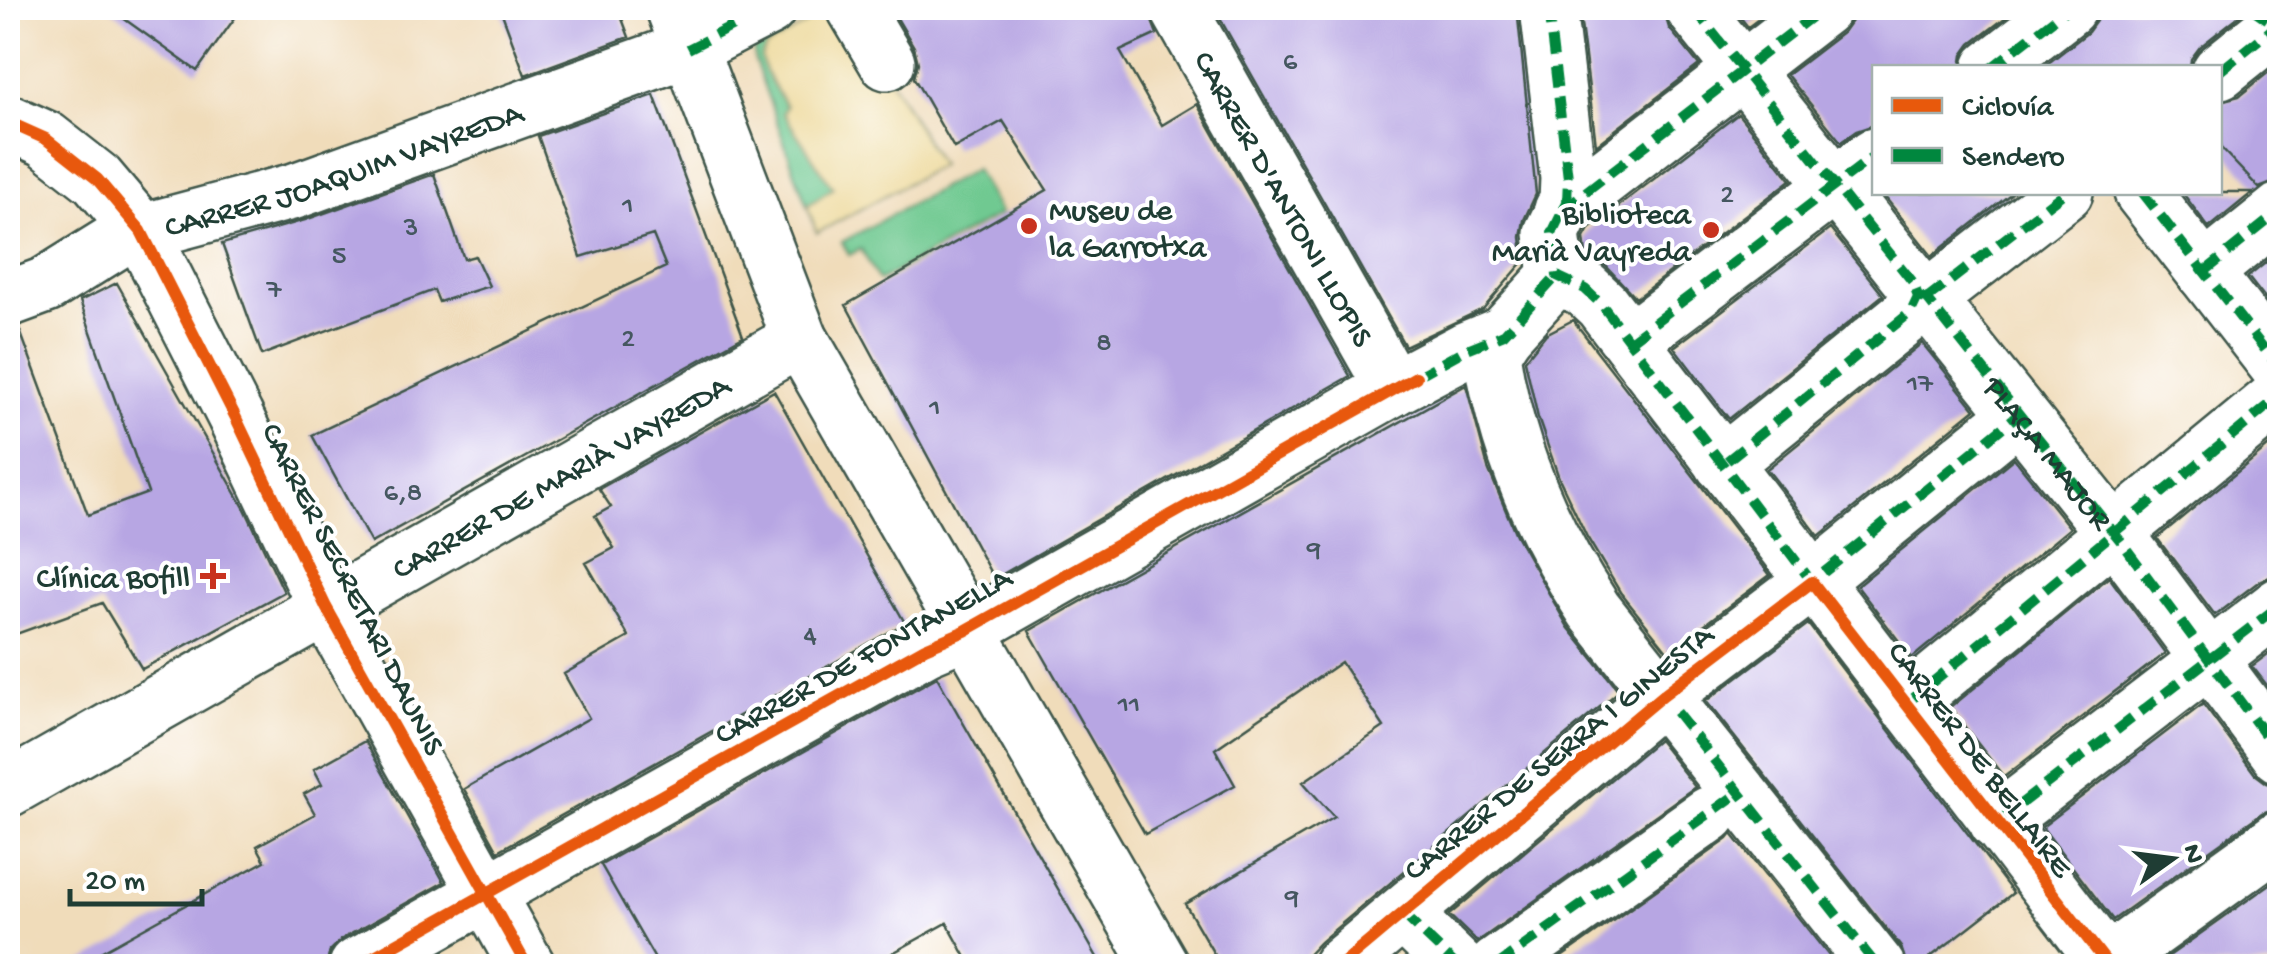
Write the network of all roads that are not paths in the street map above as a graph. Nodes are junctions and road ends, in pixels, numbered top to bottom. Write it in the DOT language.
graph roads {
  1 [pos="768,8"];
  2 [pos="855,8"];
  3 [pos="1178,8"];
  4 [pos="1548,8"];
  5 [pos="1692,8"];
  6 [pos="1823,8"];
  7 [pos="2068,8"];
  8 [pos="2269,21"];
  9 [pos="681,28"];
  10 [pos="886,62"];
  11 [pos="1995,65"];
  12 [pos="1743,70"];
  13 [pos="2222,70"];
  14 [pos="8,122"];
  15 [pos="1855,170"];
  16 [pos="2062,195"];
  17 [pos="2144,195"];
  18 [pos="1562,210"];
  19 [pos="2280,211"];
  20 [pos="141,231"];
  21 [pos="2204,272"];
  22 [pos="1562,278"];
  23 [pos="8,299"];
  24 [pos="1920,300"];
  25 [pos="1504,334"];
  26 [pos="800,339"];
  27 [pos="1630,342"];
  28 [pos="2280,368"];
  29 [pos="1404,382"];
  30 [pos="2280,396"];
  31 [pos="2019,414"];
  32 [pos="1724,464"];
  33 [pos="2113,532"];
  34 [pos="1812,582"];
  35 [pos="2280,604"];
  36 [pos="326,606"];
  37 [pos="965,630"];
  38 [pos="2210,659"];
  39 [pos="1670,704"];
  40 [pos="1906,704"];
  41 [pos="2280,755"];
  42 [pos="8,789"];
  43 [pos="1728,801"];
  44 [pos="1997,822"];
  45 [pos="2280,838"];
  46 [pos="487,894"];
  47 [pos="1402,914"];
  48 [pos="357,966"];
  49 [pos="527,966"];
  50 [pos="1161,966"];
  51 [pos="1340,966"];
  52 [pos="1458,966"];
  53 [pos="1496,966"];
  54 [pos="1877,966"];
  55 [pos="2112,966"];
  1 -- 9 [label="street, CARRER JOAQUIM VAYREDA"];
  2 -- 10 [label="street"];
  3 -- 29 [label="street, CARRER D'ANTONI LLOPIS"];
  4 -- 18 [label="street"];
  5 -- 12 [label="street, PLAÇA MAJOR"];
  6 -- 12 [label="street"];
  7 -- 11 [label="street"];
  8 -- 13 [label="street"];
  9 -- 20 [label="street, CARRER JOAQUIM VAYREDA"];
  9 -- 26 [label="street"];
  12 -- 15 [label="street, PLAÇA MAJOR"];
  12 -- 18 [label="street"];
  14 -- 20 [label="street, CARRER SECRETARI DAUNIS"];
  15 -- 24 [label="street, PLAÇA MAJOR"];
  15 -- 27 [label="street"];
  16 -- 24 [label="street"];
  17 -- 21 [label="street"];
  18 -- 22 [label="street"];
  19 -- 21 [label="street"];
  20 -- 23 [label="street, CARRER JOAQUIM VAYREDA"];
  20 -- 36 [label="street, CARRER SECRETARI DAUNIS"];
  21 -- 28 [label="street"];
  22 -- 25 [label="street"];
  22 -- 27 [label="street, CARRER DE BELLAIRE"];
  24 -- 31 [label="street, PLAÇA MAJOR"];
  24 -- 32 [label="street"];
  25 -- 29 [label="street, CARRER DE FONTANELLA"];
  25 -- 39 [label="street"];
  26 -- 36 [label="street, CARRER DE MARIÀ VAYREDA"];
  26 -- 37 [label="street"];
  27 -- 32 [label="street, CARRER DE BELLAIRE"];
  29 -- 37 [label="street, CARRER DE FONTANELLA"];
  30 -- 33 [label="street, PLAÇA MAJOR"];
  31 -- 33 [label="street, PLAÇA MAJOR"];
  31 -- 34 [label="street, CARRER DE SERRA I GINESTA"];
  32 -- 34 [label="street, CARRER DE BELLAIRE"];
  33 -- 38 [label="street"];
  33 -- 40 [label="street"];
  34 -- 39 [label="street, CARRER DE SERRA I GINESTA"];
  34 -- 40 [label="street, CARRER DE BELLAIRE"];
  35 -- 38 [label="street"];
  36 -- 42 [label="street, CARRER DE MARIÀ VAYREDA"];
  36 -- 46 [label="street, CARRER SECRETARI DAUNIS"];
  37 -- 46 [label="street, CARRER DE FONTANELLA"];
  37 -- 50 [label="street"];
  38 -- 41 [label="street"];
  38 -- 44 [label="street"];
  39 -- 43 [label="street"];
  39 -- 47 [label="street, CARRER DE SERRA I GINESTA"];
  40 -- 44 [label="street, CARRER DE BELLAIRE"];
  43 -- 53 [label="street"];
  43 -- 54 [label="street"];
  44 -- 55 [label="street, CARRER DE BELLAIRE"];
  45 -- 55 [label="street"];
  46 -- 48 [label="street, CARRER DE FONTANELLA"];
  46 -- 49 [label="street, CARRER SECRETARI DAUNIS"];
  47 -- 51 [label="street, CARRER DE SERRA I GINESTA"];
  47 -- 52 [label="street"];
}
